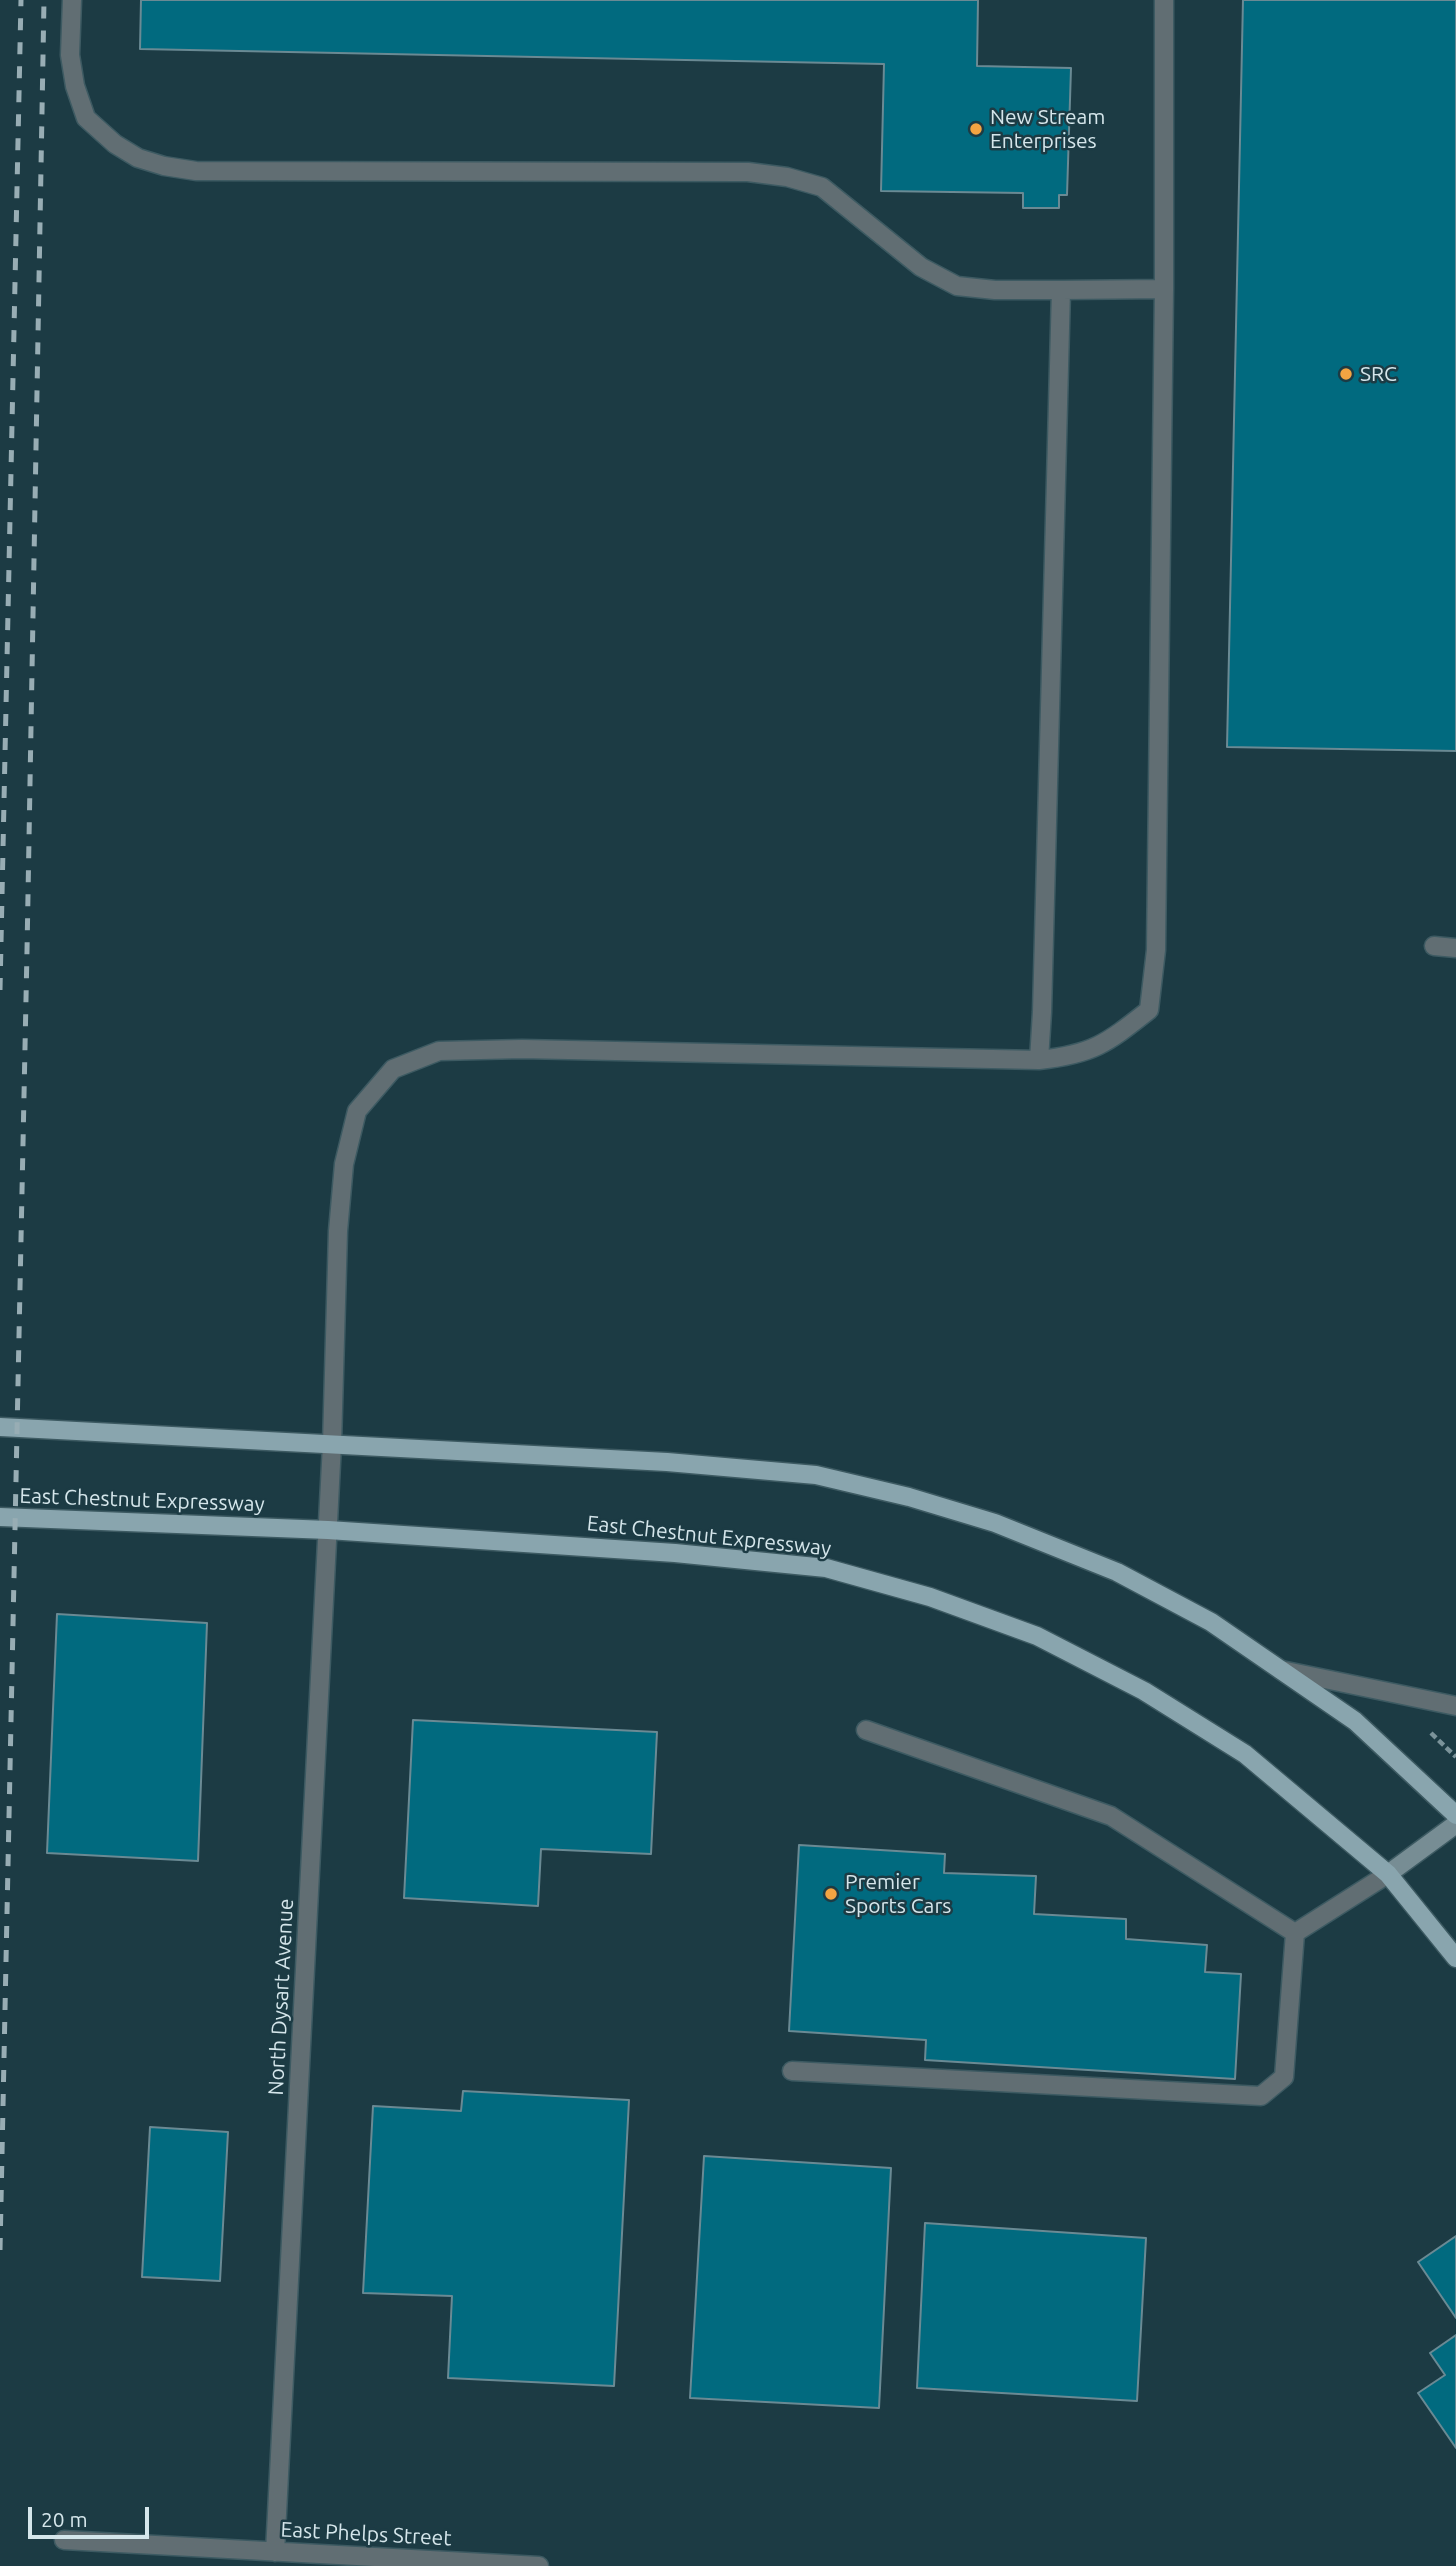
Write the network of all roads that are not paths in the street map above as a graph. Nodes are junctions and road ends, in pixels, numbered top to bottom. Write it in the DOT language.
graph roads {
  1 [pos="72,0"];
  2 [pos="1164,0"];
  3 [pos="1164,289"];
  4 [pos="1061,290"];
  5 [pos="1434,946"];
  6 [pos="1456,948"];
  7 [pos="1039,1060"];
  8 [pos="0,1427"];
  9 [pos="332,1444"];
  10 [pos="0,1517"];
  11 [pos="328,1530"];
  12 [pos="1281,1670"];
  13 [pos="1456,1706"];
  14 [pos="866,1730"];
  15 [pos="1456,1815"];
  16 [pos="1456,1824"];
  17 [pos="1388,1874"];
  18 [pos="1294,1933"];
  19 [pos="1456,1958"];
  20 [pos="792,2071"];
  21 [pos="64,2540"];
  22 [pos="275,2552"];
  23 [pos="539,2566"];
  1 -- 4 [label="street"];
  2 -- 3 [label="street, North Dysart Avenue"];
  3 -- 4 [label="street"];
  3 -- 7 [label="street, North Dysart Avenue"];
  4 -- 7 [label="street"];
  5 -- 6 [label="street"];
  7 -- 9 [label="street, North Dysart Avenue"];
  8 -- 9 [label="main road"];
  9 -- 11 [label="street, North Dysart Avenue"];
  9 -- 12 [label="main road"];
  10 -- 11 [label="main road, East Chestnut Expressway"];
  11 -- 17 [label="main road, East Chestnut Expressway"];
  11 -- 22 [label="street, North Dysart Avenue"];
  12 -- 13 [label="street"];
  12 -- 15 [label="main road"];
  14 -- 18 [label="street"];
  16 -- 17 [label="street"];
  17 -- 18 [label="street"];
  17 -- 19 [label="main road, East Chestnut Expressway"];
  18 -- 20 [label="street"];
  21 -- 22 [label="street, East Phelps Street"];
  22 -- 23 [label="street, East Phelps Street"];
}
